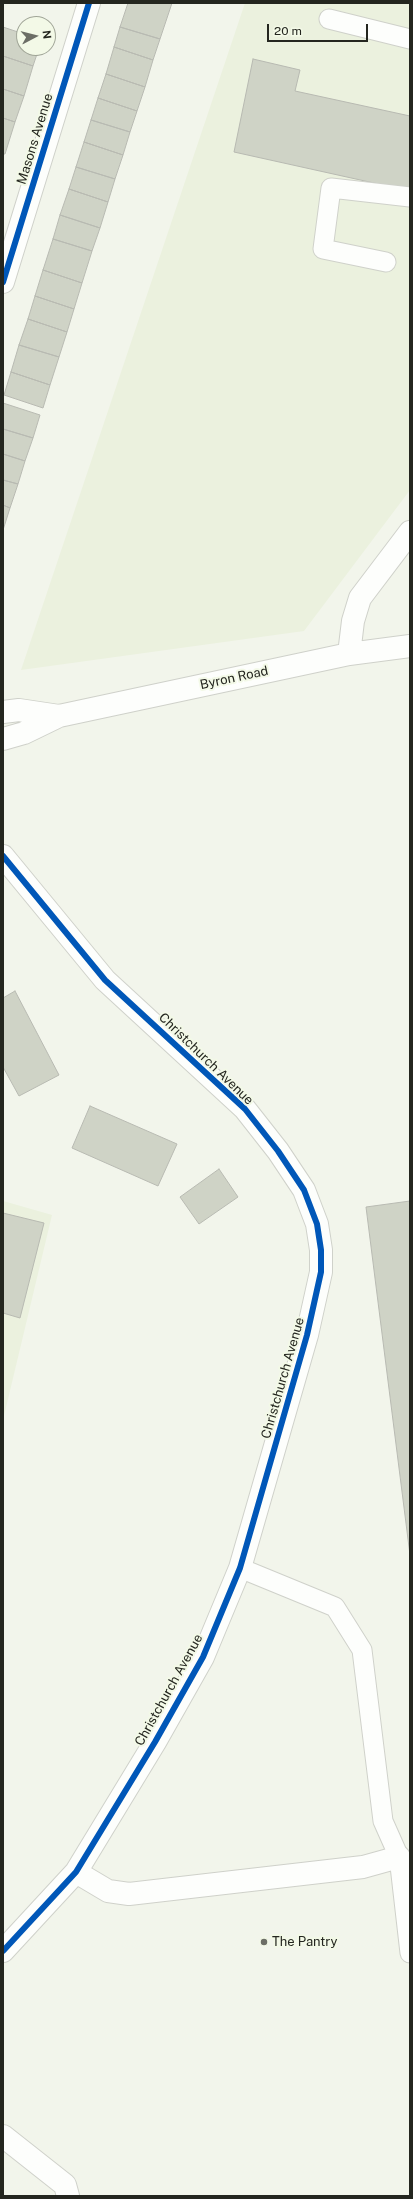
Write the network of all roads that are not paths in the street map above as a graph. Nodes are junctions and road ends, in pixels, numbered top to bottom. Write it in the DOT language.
graph roads {
  1 [pos="89,3"];
  2 [pos="329,19"];
  3 [pos="410,39"];
  4 [pos="410,197"];
  5 [pos="386,262"];
  6 [pos="3,282"];
  7 [pos="410,532"];
  8 [pos="410,646"];
  9 [pos="349,654"];
  10 [pos="3,712"];
  11 [pos="59,716"];
  12 [pos="3,739"];
  13 [pos="3,856"];
  14 [pos="240,1568"];
  15 [pos="405,1857"];
  16 [pos="76,1872"];
  17 [pos="3,1951"];
  18 [pos="410,1953"];
  19 [pos="3,2136"];
  20 [pos="68,2196"];
  1 -- 6 [label="street, Masons Avenue"];
  2 -- 3 [label="lane"];
  4 -- 5 [label="lane"];
  7 -- 9 [label="street"];
  8 -- 9 [label="street, Byron Road"];
  9 -- 11 [label="street, Byron Road"];
  10 -- 11 [label="street, Byron Road"];
  11 -- 12 [label="street, Byron Road"];
  13 -- 14 [label="street, Christchurch Avenue"];
  14 -- 15 [label="lane"];
  14 -- 16 [label="street, Christchurch Avenue"];
  15 -- 16 [label="street"];
  15 -- 18 [label="lane"];
  16 -- 17 [label="street, Christchurch Avenue"];
  19 -- 20 [label="street"];
}
